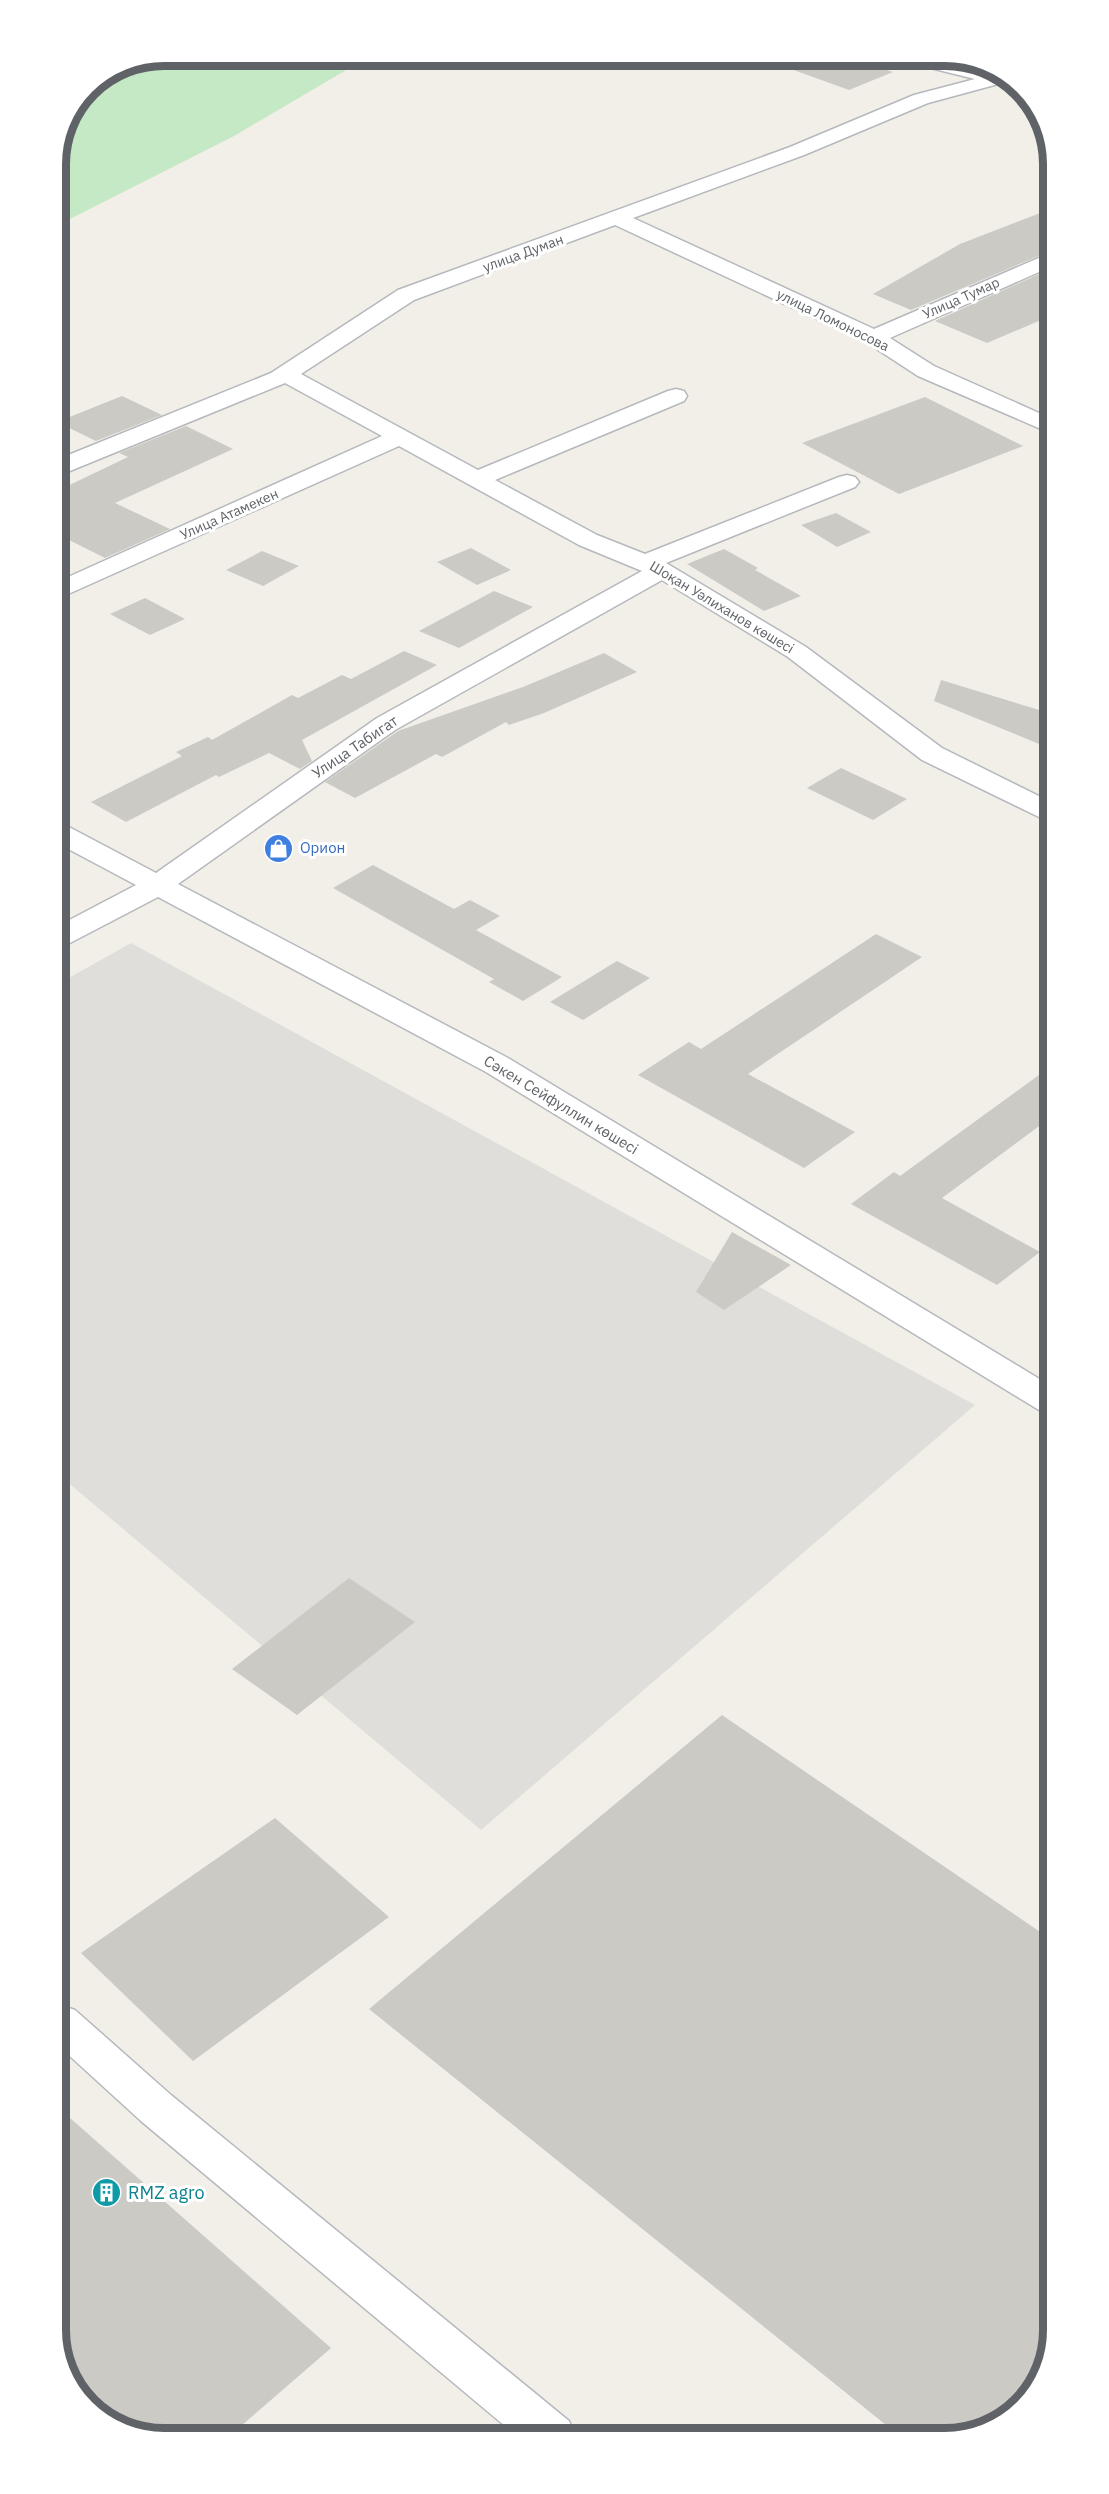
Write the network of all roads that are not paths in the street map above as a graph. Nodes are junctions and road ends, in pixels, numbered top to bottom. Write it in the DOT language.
graph roads {
  1 [pos="948,66"];
  2 [pos="987,75"];
  3 [pos="999,82"];
  4 [pos="616,218"];
  5 [pos="1043,262"];
  6 [pos="874,337"];
  7 [pos="285,374"];
  8 [pos="676,396"];
  9 [pos="1043,423"];
  10 [pos="400,437"];
  11 [pos="66,464"];
  12 [pos="476,479"];
  13 [pos="848,482"];
  14 [pos="654,566"];
  15 [pos="66,587"];
  16 [pos="1043,809"];
  17 [pos="66,837"];
  18 [pos="158,885"];
  19 [pos="66,934"];
  20 [pos="1043,1397"];
  21 [pos="66,2027"];
  22 [pos="542,2428"];
  1 -- 2 [label="street"];
  3 -- 4 [label="street, улица Думан"];
  4 -- 6 [label="street, улица Ломоносова"];
  4 -- 7 [label="street, улица Думан"];
  5 -- 6 [label="street, Улица Тумар"];
  6 -- 9 [label="street, улица Ломоносова"];
  7 -- 10 [label="street, Шоқан Уәлиханов көшесі"];
  7 -- 11 [label="street, улица Думан"];
  8 -- 12 [label="street"];
  10 -- 12 [label="street, Шоқан Уәлиханов көшесі"];
  10 -- 15 [label="street, Улица Атамекен"];
  12 -- 14 [label="street, Шоқан Уәлиханов көшесі"];
  13 -- 14 [label="street, Улица Табигат"];
  14 -- 16 [label="street, Шоқан Уәлиханов көшесі"];
  14 -- 18 [label="street, Улица Табигат"];
  17 -- 18 [label="street, Сәкен Сейфуллин көшесі"];
  18 -- 19 [label="street, Улица Табигат"];
  18 -- 20 [label="street, Сәкен Сейфуллин көшесі"];
  21 -- 22 [label="street"];
}
